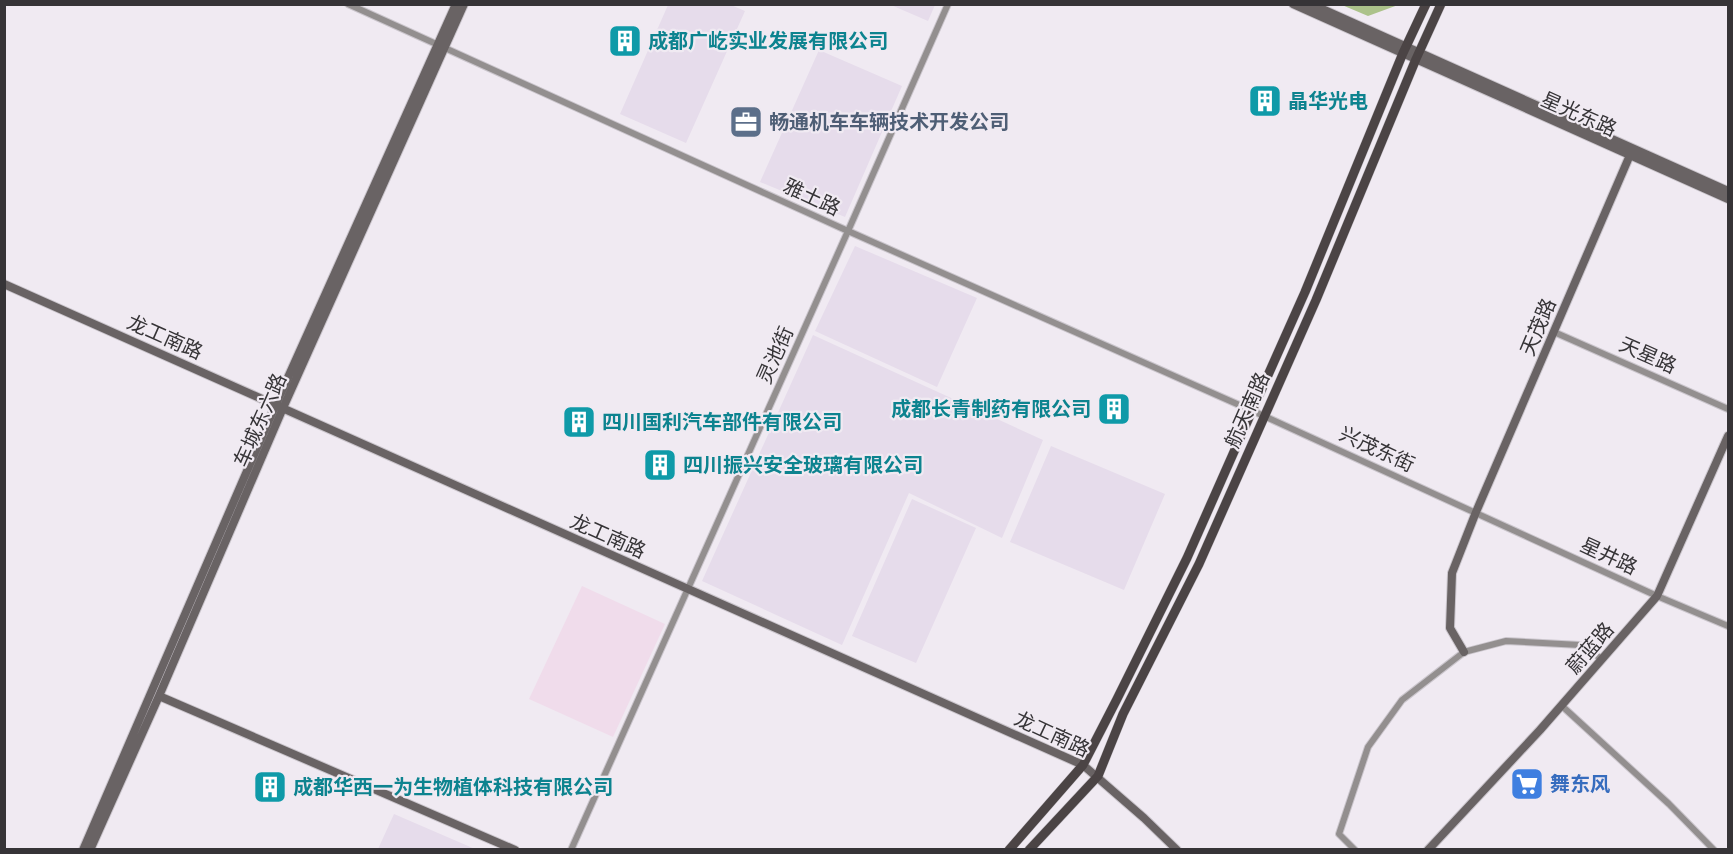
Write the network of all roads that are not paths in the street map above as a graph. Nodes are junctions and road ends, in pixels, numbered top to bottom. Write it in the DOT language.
graph roads {
  1 [pos="348,4"];
  2 [pos="456,4"];
  3 [pos="464,4"];
  4 [pos="948,4"];
  5 [pos="1293,4"];
  6 [pos="1311,4"];
  7 [pos="1426,4"];
  8 [pos="1441,4"];
  9 [pos="442,46"];
  10 [pos="1405,50"];
  11 [pos="1417,56"];
  12 [pos="1629,155"];
  13 [pos="1728,191"];
  14 [pos="1728,199"];
  15 [pos="849,231"];
  16 [pos="4,284"];
  17 [pos="1554,332"];
  18 [pos="280,406"];
  19 [pos="1728,409"];
  20 [pos="1252,411"];
  21 [pos="1264,416"];
  22 [pos="1728,436"];
  23 [pos="1476,512"];
  24 [pos="687,590"];
  25 [pos="1657,596"];
  26 [pos="1728,626"];
  27 [pos="1464,652"];
  28 [pos="1602,659"];
  29 [pos="159,696"];
  30 [pos="1562,706"];
  31 [pos="1083,765"];
  32 [pos="1098,776"];
  33 [pos="83,849"];
  34 [pos="90,849"];
  35 [pos="514,849"];
  36 [pos="571,849"];
  37 [pos="1009,849"];
  38 [pos="1029,849"];
  39 [pos="1177,849"];
  40 [pos="1355,849"];
  41 [pos="1428,849"];
  42 [pos="1714,849"];
  1 -- 9 [label="street, 雅土路"];
  2 -- 9 [label="street, 车城东六路"];
  3 -- 9 [label="street, 车城东六路"];
  4 -- 15 [label="street, 灵池街"];
  5 -- 10 [label="street"];
  6 -- 10 [label="street"];
  7 -- 10 [label="main road, 航天南路"];
  8 -- 11 [label="main road, 航天南路"];
  9 -- 15 [label="street, 雅土路"];
  9 -- 18 [label="street, 车城东六路"];
  10 -- 11 [label="street"];
  10 -- 20 [label="main road, 航天南路"];
  11 -- 12 [label="street, 星光东路"];
  11 -- 13 [label="street, 星光东路"];
  11 -- 21 [label="main road, 航天南路"];
  12 -- 14 [label="street, 星光东路"];
  12 -- 17 [label="street, 天茂路"];
  15 -- 20 [label="street, 雅土路"];
  15 -- 24 [label="street, 灵池街"];
  16 -- 18 [label="street, 龙工南路"];
  17 -- 19 [label="street, 天星路"];
  17 -- 23 [label="street, 天茂路"];
  18 -- 24 [label="street, 龙工南路"];
  18 -- 29 [label="street, 车城东六路"];
  18 -- 33 [label="street, 车城东六路"];
  20 -- 21 [label="street, 雅土路"];
  20 -- 31 [label="main road, 航天南路"];
  21 -- 23 [label="street, 兴茂东街"];
  21 -- 32 [label="main road, 航天南路"];
  22 -- 25 [label="street, 蔚蓝路"];
  23 -- 25 [label="street, 星井路"];
  23 -- 27 [label="street, 天茂路"];
  24 -- 31 [label="street, 龙工南路"];
  24 -- 36 [label="street, 灵池街"];
  25 -- 26 [label="street, 星井路"];
  25 -- 28 [label="street, 蔚蓝路"];
  27 -- 28 [label="street"];
  27 -- 40 [label="street"];
  28 -- 30 [label="street, 蔚蓝路"];
  29 -- 34 [label="street, 车城东六路"];
  29 -- 35 [label="street"];
  30 -- 41 [label="street, 蔚蓝路"];
  30 -- 42 [label="street"];
  31 -- 32 [label="street, 龙工南路"];
  31 -- 37 [label="main road, 航天南路"];
  32 -- 38 [label="main road"];
  32 -- 39 [label="street, 龙工南路"];
}
